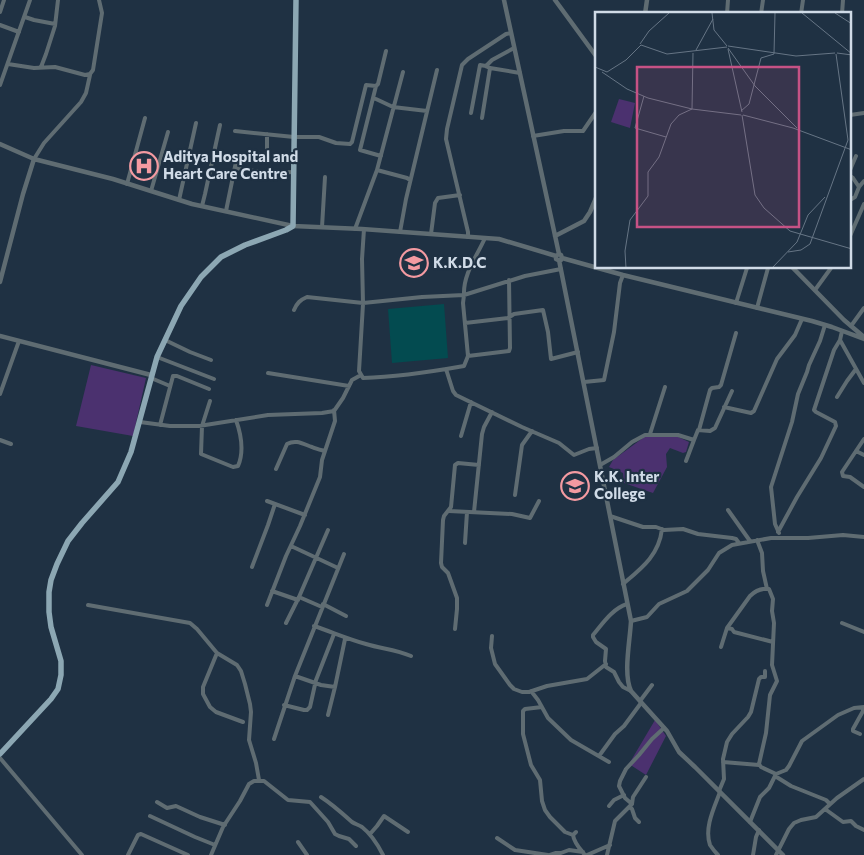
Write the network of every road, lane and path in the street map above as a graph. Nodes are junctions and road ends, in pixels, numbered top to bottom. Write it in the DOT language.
graph roads {
  1 [pos="3,0"];
  2 [pos="30,0"];
  3 [pos="58,0"];
  4 [pos="99,0"];
  5 [pos="296,0"];
  6 [pos="504,0"];
  7 [pos="555,0"];
  8 [pos="0,12"];
  9 [pos="24,16"];
  10 [pos="55,24"];
  11 [pos="0,25"];
  12 [pos="19,32"];
  13 [pos="511,33"];
  14 [pos="514,48"];
  15 [pos="386,51"];
  16 [pos="595,55"];
  17 [pos="8,64"];
  18 [pos="486,66"];
  19 [pos="41,67"];
  20 [pos="490,68"];
  21 [pos="437,70"];
  22 [pos="403,72"];
  23 [pos="520,73"];
  24 [pos="90,74"];
  25 [pos="0,85"];
  26 [pos="376,86"];
  27 [pos="376,99"];
  28 [pos="394,107"];
  29 [pos="426,111"];
  30 [pos="471,113"];
  31 [pos="595,113"];
  32 [pos="145,118"];
  33 [pos="482,118"];
  34 [pos="196,123"];
  35 [pos="220,125"];
  36 [pos="235,131"];
  37 [pos="168,132"];
  38 [pos="267,134"];
  39 [pos="294,136"];
  40 [pos="533,136"];
  41 [pos="0,144"];
  42 [pos="381,156"];
  43 [pos="856,156"];
  44 [pos="34,158"];
  45 [pos="852,165"];
  46 [pos="235,168"];
  47 [pos="377,170"];
  48 [pos="294,172"];
  49 [pos="325,177"];
  50 [pos="852,177"];
  51 [pos="410,180"];
  52 [pos="864,181"];
  53 [pos="127,184"];
  54 [pos="859,187"];
  55 [pos="151,191"];
  56 [pos="460,195"];
  57 [pos="179,200"];
  58 [pos="595,200"];
  59 [pos="857,201"];
  60 [pos="202,206"];
  61 [pos="226,211"];
  62 [pos="293,226"];
  63 [pos="852,226"];
  64 [pos="322,227"];
  65 [pos="355,229"];
  66 [pos="364,229"];
  67 [pos="400,232"];
  68 [pos="431,234"];
  69 [pos="555,236"];
  70 [pos="468,237"];
  71 [pos="484,238"];
  72 [pos="559,257"];
  73 [pos="595,267"];
  74 [pos="561,269"];
  75 [pos="602,269"];
  76 [pos="747,269"];
  77 [pos="768,269"];
  78 [pos="794,269"];
  79 [pos="829,269"];
  80 [pos="623,275"];
  81 [pos="509,280"];
  82 [pos="0,282"];
  83 [pos="815,290"];
  84 [pos="464,294"];
  85 [pos="363,303"];
  86 [pos="736,303"];
  87 [pos="757,308"];
  88 [pos="864,308"];
  89 [pos="294,310"];
  90 [pos="509,317"];
  91 [pos="802,319"];
  92 [pos="465,323"];
  93 [pos="825,325"];
  94 [pos="850,326"];
  95 [pos="842,331"];
  96 [pos="736,332"];
  97 [pos="0,336"];
  98 [pos="864,338"];
  99 [pos="19,340"];
  100 [pos="164,340"];
  101 [pos="840,340"];
  102 [pos="578,352"];
  103 [pos="468,356"];
  104 [pos="156,357"];
  105 [pos="212,360"];
  106 [pos="446,369"];
  107 [pos="856,369"];
  108 [pos="0,372"];
  109 [pos="268,373"];
  110 [pos="7,375"];
  111 [pos="361,375"];
  112 [pos="151,376"];
  113 [pos="214,380"];
  114 [pos="584,382"];
  115 [pos="864,383"];
  116 [pos="170,386"];
  117 [pos="349,386"];
  118 [pos="665,387"];
  119 [pos="209,388"];
  120 [pos="732,391"];
  121 [pos="0,394"];
  122 [pos="837,397"];
  123 [pos="210,401"];
  124 [pos="471,402"];
  125 [pos="724,407"];
  126 [pos="334,410"];
  127 [pos="492,412"];
  128 [pos="236,420"];
  129 [pos="140,422"];
  130 [pos="160,425"];
  131 [pos="202,426"];
  132 [pos="700,430"];
  133 [pos="532,431"];
  134 [pos="650,434"];
  135 [pos="461,436"];
  136 [pos="864,439"];
  137 [pos="0,440"];
  138 [pos="694,440"];
  139 [pos="11,444"];
  140 [pos="597,448"];
  141 [pos="325,451"];
  142 [pos="856,451"];
  143 [pos="864,455"];
  144 [pos="686,460"];
  145 [pos="479,465"];
  146 [pos="600,465"];
  147 [pos="276,469"];
  148 [pos="864,487"];
  149 [pos="515,495"];
  150 [pos="267,501"];
  151 [pos="539,501"];
  152 [pos="274,504"];
  153 [pos="728,510"];
  154 [pos="449,511"];
  155 [pos="467,512"];
  156 [pos="474,512"];
  157 [pos="305,515"];
  158 [pos="610,516"];
  159 [pos="662,529"];
  160 [pos="328,530"];
  161 [pos="778,532"];
  162 [pos="781,537"];
  163 [pos="864,537"];
  164 [pos="757,540"];
  165 [pos="750,541"];
  166 [pos="465,543"];
  167 [pos="739,543"];
  168 [pos="291,546"];
  169 [pos="344,554"];
  170 [pos="316,557"];
  171 [pos="252,567"];
  172 [pos="338,568"];
  173 [pos="623,584"];
  174 [pos="767,589"];
  175 [pos="272,591"];
  176 [pos="298,599"];
  177 [pos="627,604"];
  178 [pos="88,605"];
  179 [pos="267,605"];
  180 [pos="322,606"];
  181 [pos="346,616"];
  182 [pos="631,621"];
  183 [pos="286,623"];
  184 [pos="842,623"];
  185 [pos="314,626"];
  186 [pos="727,628"];
  187 [pos="455,629"];
  188 [pos="864,632"];
  189 [pos="334,634"];
  190 [pos="492,636"];
  191 [pos="345,638"];
  192 [pos="773,642"];
  193 [pos="721,647"];
  194 [pos="217,653"];
  195 [pos="411,656"];
  196 [pos="607,667"];
  197 [pos="766,672"];
  198 [pos="295,676"];
  199 [pos="315,683"];
  200 [pos="652,685"];
  201 [pos="335,687"];
  202 [pos="531,691"];
  203 [pos="631,691"];
  204 [pos="641,702"];
  205 [pos="284,706"];
  206 [pos="542,707"];
  207 [pos="864,708"];
  208 [pos="328,715"];
  209 [pos="243,722"];
  210 [pos="664,728"];
  211 [pos="860,734"];
  212 [pos="274,739"];
  213 [pos="0,754"];
  214 [pos="598,756"];
  215 [pos="0,758"];
  216 [pos="609,762"];
  217 [pos="723,762"];
  218 [pos="759,765"];
  219 [pos="776,775"];
  220 [pos="646,777"];
  221 [pos="864,779"];
  222 [pos="259,780"];
  223 [pos="719,791"];
  224 [pos="624,795"];
  225 [pos="321,797"];
  226 [pos="157,802"];
  227 [pos="830,804"];
  228 [pos="609,806"];
  229 [pos="630,806"];
  230 [pos="825,809"];
  231 [pos="150,816"];
  232 [pos="639,822"];
  233 [pos="750,822"];
  234 [pos="225,824"];
  235 [pos="759,830"];
  236 [pos="864,830"];
  237 [pos="408,832"];
  238 [pos="370,834"];
  239 [pos="497,838"];
  240 [pos="298,842"];
  241 [pos="215,845"];
  242 [pos="610,845"];
  243 [pos="356,846"];
  244 [pos="777,853"];
  245 [pos="585,854"];
  246 [pos="82,855"];
  247 [pos="128,855"];
  248 [pos="188,855"];
  249 [pos="211,855"];
  250 [pos="307,855"];
  251 [pos="383,855"];
  252 [pos="549,855"];
  253 [pos="607,855"];
  254 [pos="718,855"];
  255 [pos="753,855"];
  256 [pos="783,855"];
  1 -- 8 [label="street"];
  2 -- 9 [label="street"];
  3 -- 10 [label="street"];
  4 -- 24 [label="street"];
  5 -- 39 [label="main road"];
  6 -- 13 [label="street"];
  7 -- 16 [label="street"];
  9 -- 10 [label="street"];
  9 -- 12 [label="street"];
  10 -- 19 [label="street"];
  11 -- 12 [label="street"];
  12 -- 17 [label="street"];
  13 -- 14 [label="street"];
  13 -- 56 [label="street"];
  14 -- 18 [label="street"];
  14 -- 23 [label="street"];
  15 -- 26 [label="street"];
  17 -- 19 [label="street"];
  17 -- 25 [label="street"];
  18 -- 20 [label="street"];
  18 -- 30 [label="street"];
  19 -- 24 [label="street"];
  20 -- 23 [label="street"];
  20 -- 33 [label="street"];
  21 -- 29 [label="street"];
  22 -- 28 [label="street"];
  23 -- 40 [label="street"];
  24 -- 44 [label="street"];
  26 -- 39 [label="street"];
  26 -- 42 [label="street"];
  27 -- 28 [label="street"];
  28 -- 29 [label="street"];
  28 -- 42 [label="street"];
  29 -- 51 [label="street"];
  31 -- 40 [label="street"];
  32 -- 53 [label="street"];
  34 -- 57 [label="street"];
  35 -- 60 [label="street"];
  36 -- 38 [label="street"];
  37 -- 55 [label="street"];
  38 -- 39 [label="street"];
  38 -- 46 [label="street"];
  39 -- 48 [label="main road"];
  40 -- 69 [label="street"];
  41 -- 44 [label="street"];
  42 -- 47 [label="street"];
  43 -- 45 [label="street"];
  44 -- 53 [label="street"];
  44 -- 82 [label="street"];
  46 -- 48 [label="street"];
  46 -- 61 [label="street"];
  47 -- 51 [label="street"];
  47 -- 65 [label="street"];
  48 -- 62 [label="main road"];
  49 -- 64 [label="street"];
  50 -- 54 [label="street"];
  51 -- 67 [label="street"];
  52 -- 54 [label="street"];
  53 -- 55 [label="street"];
  54 -- 59 [label="street"];
  55 -- 57 [label="street"];
  56 -- 68 [label="street"];
  56 -- 70 [label="street"];
  57 -- 60 [label="street"];
  58 -- 69 [label="street"];
  59 -- 63 [label="street"];
  60 -- 61 [label="street"];
  61 -- 62 [label="street"];
  62 -- 64 [label="street"];
  62 -- 100 [label="main road"];
  64 -- 65 [label="street"];
  65 -- 66 [label="street"];
  66 -- 67 [label="street"];
  66 -- 85 [label="street"];
  67 -- 68 [label="street"];
  68 -- 70 [label="street"];
  69 -- 72 [label="street"];
  70 -- 71 [label="street"];
  71 -- 72 [label="street"];
  71 -- 84 [label="street"];
  72 -- 73 [label="street"];
  72 -- 74 [label="street"];
  74 -- 81 [label="street"];
  74 -- 102 [label="street"];
  75 -- 80 [label="street"];
  76 -- 86 [label="street"];
  77 -- 87 [label="street"];
  78 -- 83 [label="street"];
  79 -- 83 [label="street"];
  80 -- 86 [label="street"];
  80 -- 114 [label="street"];
  81 -- 84 [label="street"];
  81 -- 90 [label="street"];
  83 -- 94 [label="street"];
  84 -- 85 [label="street"];
  84 -- 92 [label="street"];
  85 -- 89 [label="street"];
  85 -- 111 [label="street"];
  86 -- 87 [label="street"];
  87 -- 91 [label="street"];
  88 -- 94 [label="street"];
  90 -- 92 [label="street"];
  90 -- 102 [label="street"];
  90 -- 103 [label="street"];
  91 -- 93 [label="street"];
  91 -- 125 [label="street"];
  92 -- 103 [label="street"];
  93 -- 95 [label="street"];
  93 -- 161 [label="street"];
  94 -- 98 [label="street"];
  95 -- 98 [label="street"];
  95 -- 101 [label="street"];
  96 -- 132 [label="street"];
  97 -- 99 [label="street"];
  99 -- 110 [label="street"];
  99 -- 112 [label="street"];
  100 -- 104 [label="main road"];
  100 -- 105 [label="street"];
  101 -- 107 [label="street"];
  101 -- 161 [label="street"];
  102 -- 114 [label="street"];
  103 -- 106 [label="street"];
  104 -- 112 [label="main road"];
  104 -- 113 [label="street"];
  106 -- 111 [label="street"];
  106 -- 124 [label="street"];
  107 -- 115 [label="street"];
  107 -- 122 [label="street"];
  108 -- 110 [label="street"];
  109 -- 117 [label="street"];
  110 -- 121 [label="street"];
  111 -- 117 [label="street"];
  112 -- 116 [label="street"];
  112 -- 129 [label="main road"];
  114 -- 140 [label="street"];
  116 -- 119 [label="street"];
  116 -- 130 [label="street"];
  117 -- 126 [label="street"];
  118 -- 134 [label="street"];
  120 -- 125 [label="street"];
  123 -- 131 [label="street"];
  124 -- 127 [label="street"];
  124 -- 135 [label="street"];
  125 -- 132 [label="street"];
  126 -- 128 [label="street"];
  126 -- 141 [label="street"];
  127 -- 133 [label="street"];
  127 -- 145 [label="street"];
  128 -- 131 [label="street"];
  128 -- 131 [label="street"];
  129 -- 130 [label="street"];
  129 -- 213 [label="main road"];
  130 -- 131 [label="street"];
  132 -- 138 [label="street"];
  133 -- 140 [label="street"];
  133 -- 149 [label="street"];
  134 -- 138 [label="street"];
  134 -- 146 [label="street"];
  136 -- 142 [label="street"];
  137 -- 139 [label="street"];
  138 -- 144 [label="street"];
  140 -- 146 [label="street"];
  141 -- 147 [label="street"];
  141 -- 157 [label="street"];
  142 -- 143 [label="street"];
  142 -- 148 [label="street"];
  145 -- 154 [label="street"];
  145 -- 156 [label="street"];
  146 -- 158 [label="street"];
  150 -- 152 [label="street"];
  151 -- 156 [label="street"];
  152 -- 157 [label="street"];
  152 -- 171 [label="street"];
  153 -- 165 [label="street"];
  154 -- 155 [label="street"];
  154 -- 187 [label="street"];
  155 -- 156 [label="street"];
  155 -- 166 [label="street"];
  157 -- 168 [label="street"];
  158 -- 159 [label="street"];
  158 -- 173 [label="street"];
  159 -- 167 [label="street"];
  159 -- 173 [label="street"];
  160 -- 170 [label="street"];
  161 -- 162 [label="street"];
  162 -- 163 [label="street"];
  162 -- 164 [label="street"];
  164 -- 165 [label="street"];
  164 -- 174 [label="street"];
  165 -- 167 [label="street"];
  167 -- 182 [label="street"];
  168 -- 170 [label="street"];
  168 -- 175 [label="street"];
  169 -- 172 [label="street"];
  170 -- 172 [label="street"];
  170 -- 176 [label="street"];
  172 -- 180 [label="street"];
  173 -- 177 [label="street"];
  174 -- 186 [label="street"];
  174 -- 192 [label="street"];
  175 -- 176 [label="street"];
  175 -- 179 [label="street"];
  176 -- 180 [label="street"];
  176 -- 183 [label="street"];
  177 -- 182 [label="street"];
  177 -- 196 [label="street"];
  178 -- 194 [label="street"];
  180 -- 181 [label="street"];
  180 -- 185 [label="street"];
  182 -- 203 [label="street"];
  184 -- 188 [label="street"];
  185 -- 189 [label="street"];
  185 -- 198 [label="street"];
  186 -- 192 [label="street"];
  186 -- 193 [label="street"];
  189 -- 191 [label="street"];
  189 -- 199 [label="street"];
  190 -- 202 [label="street"];
  191 -- 195 [label="street"];
  191 -- 201 [label="street"];
  192 -- 218 [label="street"];
  194 -- 209 [label="street"];
  194 -- 222 [label="street"];
  196 -- 202 [label="street"];
  196 -- 203 [label="street"];
  197 -- 217 [label="street"];
  198 -- 199 [label="street"];
  198 -- 205 [label="street"];
  199 -- 201 [label="street"];
  199 -- 205 [label="street"];
  200 -- 204 [label="street"];
  201 -- 208 [label="street"];
  202 -- 206 [label="street"];
  203 -- 204 [label="street"];
  204 -- 210 [label="street"];
  204 -- 214 [label="street"];
  205 -- 212 [label="street"];
  206 -- 214 [label="street"];
  206 -- 245 [label="street"];
  207 -- 211 [label="street"];
  207 -- 219 [label="street"];
  210 -- 223 [label="street"];
  210 -- 224 [label="street"];
  214 -- 216 [label="street"];
  215 -- 246 [label="street"];
  217 -- 218 [label="street"];
  217 -- 223 [label="street"];
  218 -- 219 [label="street"];
  219 -- 227 [label="street"];
  219 -- 233 [label="street"];
  220 -- 229 [label="street"];
  221 -- 227 [label="street"];
  222 -- 234 [label="street"];
  222 -- 243 [label="street"];
  223 -- 233 [label="street"];
  223 -- 254 [label="street"];
  224 -- 228 [label="street"];
  224 -- 229 [label="street"];
  225 -- 238 [label="street"];
  226 -- 234 [label="street"];
  227 -- 230 [label="street"];
  229 -- 232 [label="street"];
  229 -- 242 [label="street"];
  230 -- 236 [label="street"];
  230 -- 244 [label="street"];
  231 -- 241 [label="street"];
  233 -- 235 [label="street"];
  234 -- 241 [label="street"];
  235 -- 244 [label="street"];
  235 -- 255 [label="street"];
  237 -- 238 [label="street"];
  238 -- 251 [label="street"];
  239 -- 252 [label="street"];
  240 -- 250 [label="street"];
  241 -- 249 [label="street"];
  242 -- 245 [label="street"];
  242 -- 253 [label="street"];
  244 -- 256 [label="street"];
  245 -- 252 [label="street"];
  247 -- 248 [label="street"];
}
